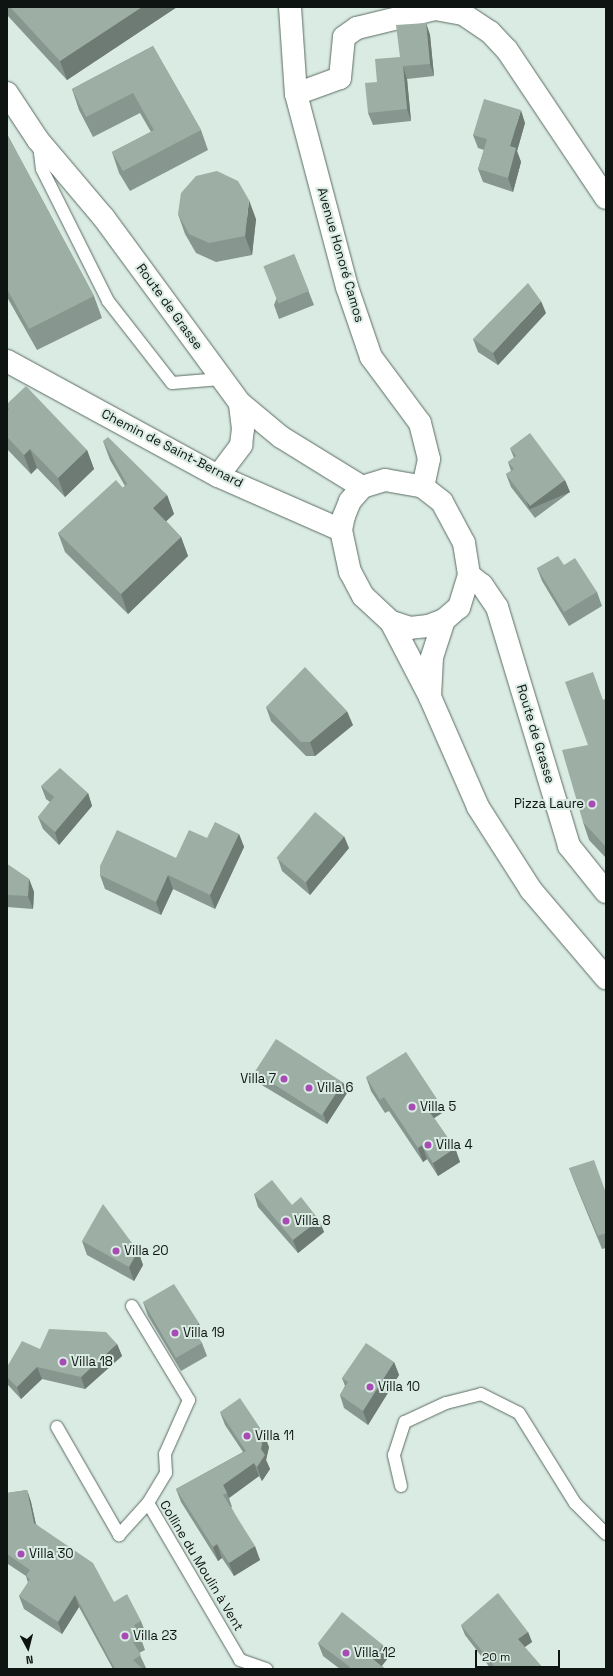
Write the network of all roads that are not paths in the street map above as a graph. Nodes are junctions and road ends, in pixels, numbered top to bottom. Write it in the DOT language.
graph roads {
  1 [pos="290,7"];
  2 [pos="7,93"];
  3 [pos="296,94"];
  4 [pos="38,140"];
  5 [pos="606,198"];
  6 [pos="7,361"];
  7 [pos="221,379"];
  8 [pos="240,403"];
  9 [pos="218,476"];
  10 [pos="362,487"];
  11 [pos="423,487"];
  12 [pos="341,530"];
  13 [pos="469,575"];
  14 [pos="444,620"];
  15 [pos="391,622"];
  16 [pos="430,697"];
  17 [pos="606,892"];
  18 [pos="606,978"];
  19 [pos="132,1306"];
  20 [pos="57,1427"];
  21 [pos="402,1486"];
  22 [pos="148,1503"];
  23 [pos="606,1534"];
  24 [pos="266,1669"];
  1 -- 3 [label="street, Avenue Honoré Camos"];
  2 -- 4 [label="street, Route de Grasse"];
  3 -- 5 [label="street"];
  3 -- 11 [label="street, Avenue Honoré Camos"];
  4 -- 7 [label="street, Route de Grasse"];
  4 -- 7 [label="lane"];
  6 -- 9 [label="street, Chemin de Saint-Bernard"];
  7 -- 8 [label="street, Route de Grasse"];
  8 -- 9 [label="street"];
  8 -- 10 [label="street, Route de Grasse"];
  9 -- 12 [label="street, Chemin de Saint-Bernard"];
  10 -- 11 [label="street"];
  10 -- 12 [label="street"];
  11 -- 13 [label="street"];
  12 -- 15 [label="street"];
  13 -- 14 [label="street"];
  13 -- 17 [label="street, Route de Grasse"];
  14 -- 15 [label="street"];
  14 -- 16 [label="street"];
  15 -- 16 [label="street"];
  16 -- 18 [label="street"];
  19 -- 22 [label="lane"];
  20 -- 22 [label="lane, Colline du Moulin à Vent"];
  21 -- 23 [label="lane"];
  22 -- 24 [label="lane, Colline du Moulin à Vent"];
}
